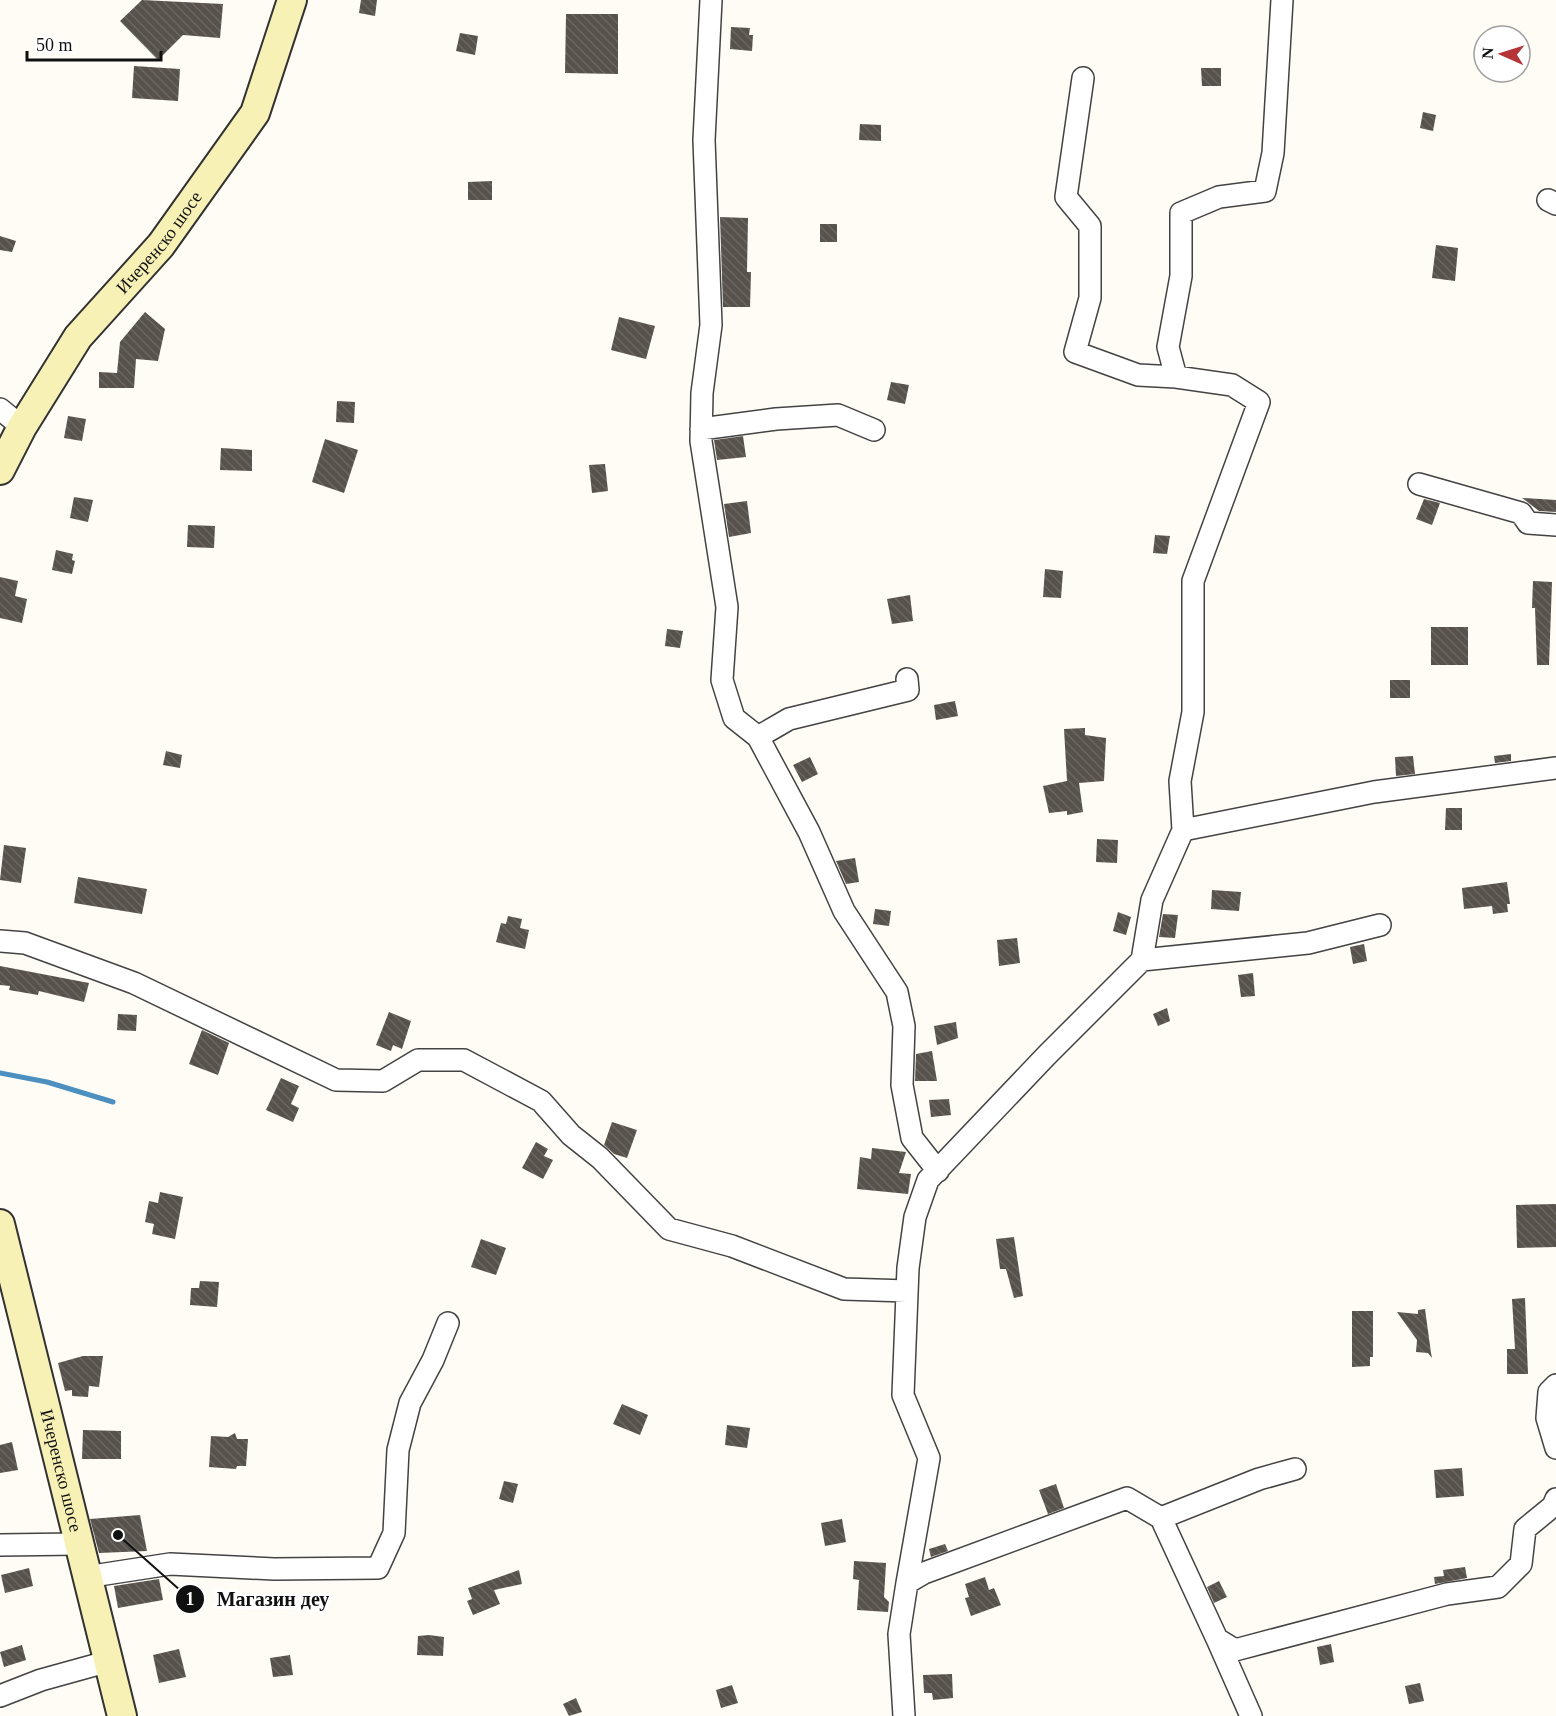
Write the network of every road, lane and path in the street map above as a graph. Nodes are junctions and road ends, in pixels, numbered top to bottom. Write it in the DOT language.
graph roads {
  1 [pos="292,0"];
  2 [pos="711,0"];
  3 [pos="1282,0"];
  4 [pos="1083,78"];
  5 [pos="1176,377"];
  6 [pos="0,409"];
  7 [pos="22,427"];
  8 [pos="701,429"];
  9 [pos="874,430"];
  10 [pos="0,470"];
  11 [pos="1419,484"];
  12 [pos="1556,525"];
  13 [pos="907,679"];
  14 [pos="758,737"];
  15 [pos="1556,768"];
  16 [pos="1183,830"];
  17 [pos="1380,925"];
  18 [pos="0,941"];
  19 [pos="1142,960"];
  20 [pos="938,1171"];
  21 [pos="0,1224"];
  22 [pos="907,1291"];
  23 [pos="448,1323"];
  24 [pos="1556,1385"];
  25 [pos="1556,1448"];
  26 [pos="1295,1469"];
  27 [pos="1556,1499"];
  28 [pos="1161,1518"];
  29 [pos="78,1544"];
  30 [pos="0,1545"];
  31 [pos="86,1576"];
  32 [pos="907,1583"];
  33 [pos="1217,1639"];
  34 [pos="106,1662"];
  35 [pos="0,1696"];
  36 [pos="122,1716"];
  37 [pos="904,1716"];
  38 [pos="1251,1716"];
  1 -- 7 [label="street, Ичеренско шосе"];
  2 -- 8 [label="street"];
  3 -- 5 [label="street"];
  4 -- 5 [label="street"];
  5 -- 16 [label="street"];
  6 -- 7 [label="street"];
  7 -- 10 [label="street, Ичеренско шосе"];
  8 -- 9 [label="street"];
  8 -- 14 [label="street"];
  11 -- 12 [label="street"];
  13 -- 14 [label="street"];
  14 -- 20 [label="street"];
  15 -- 16 [label="street"];
  16 -- 19 [label="street"];
  17 -- 19 [label="street"];
  18 -- 22 [label="street"];
  19 -- 20 [label="street"];
  20 -- 22 [label="street"];
  21 -- 29 [label="street, Ичеренско шосе"];
  22 -- 32 [label="street"];
  23 -- 31 [label="street"];
  24 -- 25 [label="street"];
  26 -- 28 [label="street"];
  27 -- 33 [label="street"];
  28 -- 32 [label="street"];
  28 -- 33 [label="street"];
  29 -- 30 [label="street"];
  29 -- 31 [label="street, Ичеренско шосе"];
  31 -- 34 [label="street, Ичеренско шосе"];
  32 -- 37 [label="street"];
  33 -- 38 [label="street"];
  34 -- 35 [label="street"];
  34 -- 36 [label="street, Ичеренско шосе"];
}
